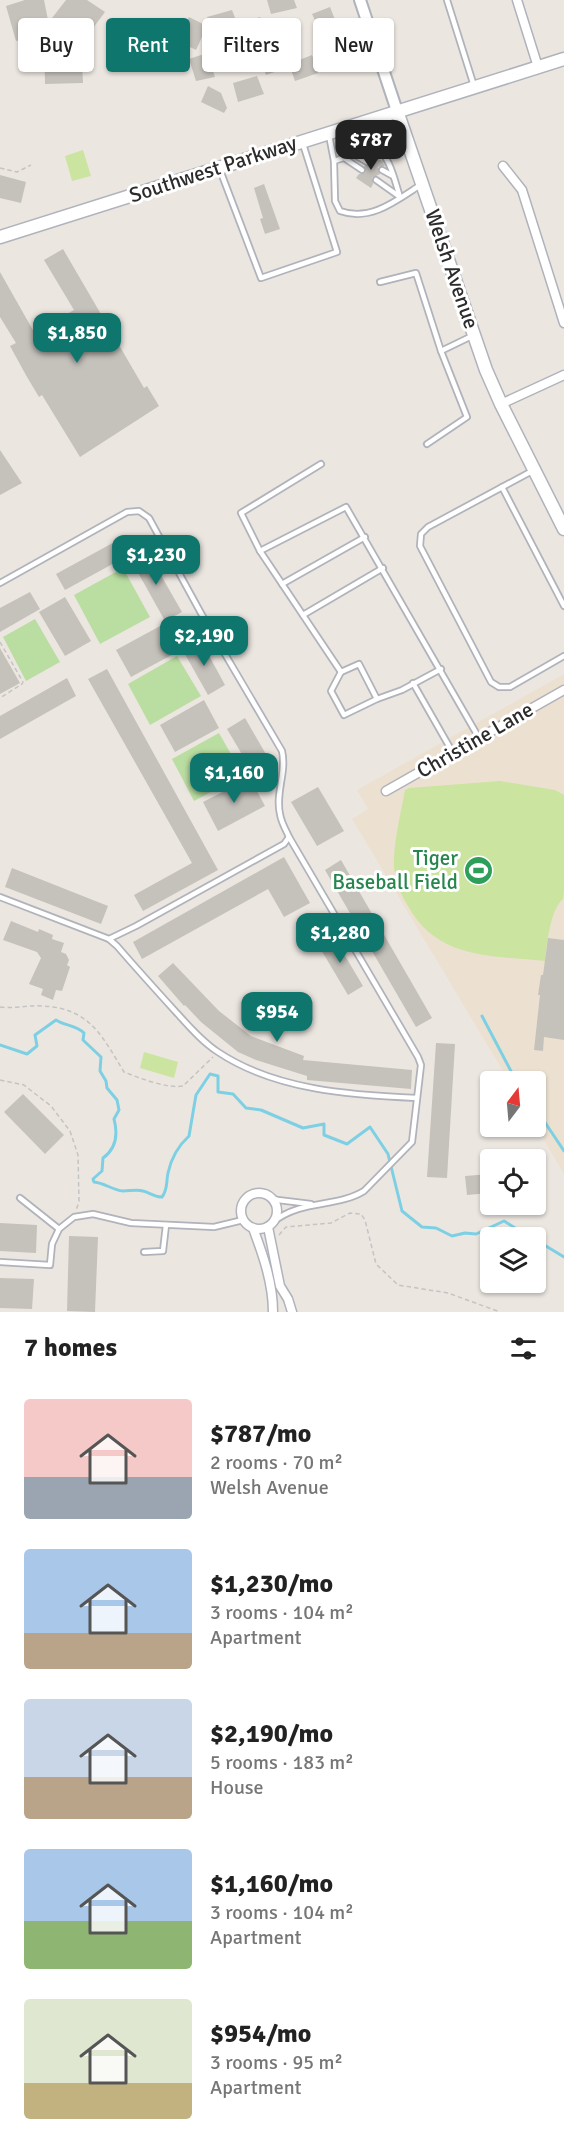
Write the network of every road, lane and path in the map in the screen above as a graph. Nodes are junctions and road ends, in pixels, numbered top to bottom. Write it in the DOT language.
graph roads {
  1 [pos="360,0"];
  2 [pos="447,0"];
  3 [pos="517,0"];
  4 [pos="564,59"];
  5 [pos="538,67"];
  6 [pos="474,87"];
  7 [pos="397,111"];
  8 [pos="329,132"];
  9 [pos="302,141"];
  10 [pos="354,155"];
  11 [pos="344,158"];
  12 [pos="334,161"];
  13 [pos="367,162"];
  14 [pos="31,165"];
  15 [pos="503,166"];
  16 [pos="219,167"];
  17 [pos="0,168"];
  18 [pos="362,170"];
  19 [pos="382,170"];
  20 [pos="393,177"];
  21 [pos="376,180"];
  22 [pos="423,183"];
  23 [pos="400,197"];
  24 [pos="0,237"];
  25 [pos="380,282"];
  26 [pos="564,323"];
  27 [pos="474,335"];
  28 [pos="441,351"];
  29 [pos="564,375"];
  30 [pos="501,404"];
  31 [pos="427,444"];
  32 [pos="321,464"];
  33 [pos="534,470"];
  34 [pos="502,488"];
  35 [pos="564,529"];
  36 [pos="365,537"];
  37 [pos="260,551"];
  38 [pos="383,568"];
  39 [pos="0,583"];
  40 [pos="282,584"];
  41 [pos="564,606"];
  42 [pos="303,615"];
  43 [pos="0,642"];
  44 [pos="564,656"];
  45 [pos="441,669"];
  46 [pos="341,672"];
  47 [pos="413,683"];
  48 [pos="564,690"];
  49 [pos="0,698"];
  50 [pos="377,699"];
  51 [pos="479,738"];
  52 [pos="453,753"];
  53 [pos="386,791"];
  54 [pos="289,837"];
  55 [pos="0,897"];
  56 [pos="109,939"];
  57 [pos="0,1007"];
  58 [pos="218,1053"];
  59 [pos="0,1080"];
  60 [pos="417,1098"];
  61 [pos="20,1198"];
  62 [pos="270,1198"];
  63 [pos="311,1204"];
  64 [pos="74,1217"];
  65 [pos="243,1220"];
  66 [pos="166,1225"];
  67 [pos="271,1225"];
  68 [pos="253,1228"];
  69 [pos="59,1229"];
  70 [pos="276,1238"];
  71 [pos="144,1252"];
  72 [pos="0,1262"];
  73 [pos="273,1312"];
  74 [pos="292,1312"];
  75 [pos="500,1312"];
  1 -- 7 [label="street, Welsh Avenue"];
  2 -- 6 [label="lane"];
  3 -- 5 [label="street"];
  4 -- 5 [label="main road, Southwest Parkway"];
  5 -- 6 [label="main road, Southwest Parkway"];
  6 -- 7 [label="main road, Southwest Parkway"];
  7 -- 8 [label="main road, Southwest Parkway"];
  7 -- 22 [label="main road, Welsh Avenue"];
  8 -- 9 [label="main road, Southwest Parkway"];
  8 -- 12 [label="lane"];
  9 -- 16 [label="main road, Southwest Parkway"];
  9 -- 16 [label="lane"];
  10 -- 11 [label="lane"];
  10 -- 13 [label="lane"];
  10 -- 20 [label="lane"];
  11 -- 12 [label="lane"];
  11 -- 18 [label="lane"];
  12 -- 23 [label="lane"];
  14 -- 17 [label="path"];
  15 -- 26 [label="street"];
  16 -- 24 [label="main road, Southwest Parkway"];
  19 -- 20 [label="lane"];
  20 -- 23 [label="lane"];
  21 -- 23 [label="lane"];
  22 -- 23 [label="lane"];
  22 -- 27 [label="main road, Welsh Avenue"];
  25 -- 28 [label="lane"];
  27 -- 28 [label="lane"];
  27 -- 30 [label="main road, Welsh Avenue"];
  28 -- 31 [label="lane"];
  29 -- 30 [label="street"];
  30 -- 33 [label="main road, Welsh Avenue"];
  32 -- 37 [label="lane"];
  33 -- 34 [label="lane"];
  33 -- 35 [label="main road, Welsh Avenue"];
  34 -- 41 [label="lane"];
  34 -- 44 [label="lane"];
  36 -- 37 [label="lane"];
  36 -- 38 [label="lane"];
  36 -- 40 [label="lane"];
  37 -- 40 [label="lane"];
  38 -- 42 [label="lane"];
  38 -- 45 [label="lane"];
  39 -- 54 [label="lane"];
  40 -- 42 [label="lane"];
  42 -- 46 [label="lane"];
  43 -- 49 [label="path"];
  45 -- 47 [label="lane"];
  45 -- 51 [label="lane"];
  46 -- 50 [label="lane"];
  46 -- 50 [label="lane"];
  47 -- 50 [label="lane"];
  47 -- 52 [label="lane"];
  48 -- 51 [label="street, Christine Lane"];
  51 -- 52 [label="street, Christine Lane"];
  52 -- 53 [label="street, Christine Lane"];
  54 -- 56 [label="lane"];
  54 -- 60 [label="lane"];
  55 -- 56 [label="lane"];
  56 -- 58 [label="lane"];
  57 -- 58 [label="path"];
  58 -- 60 [label="lane"];
  59 -- 64 [label="path"];
  60 -- 63 [label="lane"];
  61 -- 69 [label="lane"];
  62 -- 63 [label="lane"];
  62 -- 65 [label="street"];
  62 -- 67 [label="street"];
  63 -- 67 [label="lane"];
  64 -- 66 [label="lane"];
  64 -- 69 [label="lane"];
  65 -- 66 [label="lane"];
  65 -- 68 [label="street"];
  66 -- 71 [label="lane"];
  67 -- 68 [label="street"];
  67 -- 74 [label="street"];
  68 -- 73 [label="street"];
  69 -- 72 [label="lane"];
  70 -- 75 [label="path"];
}
